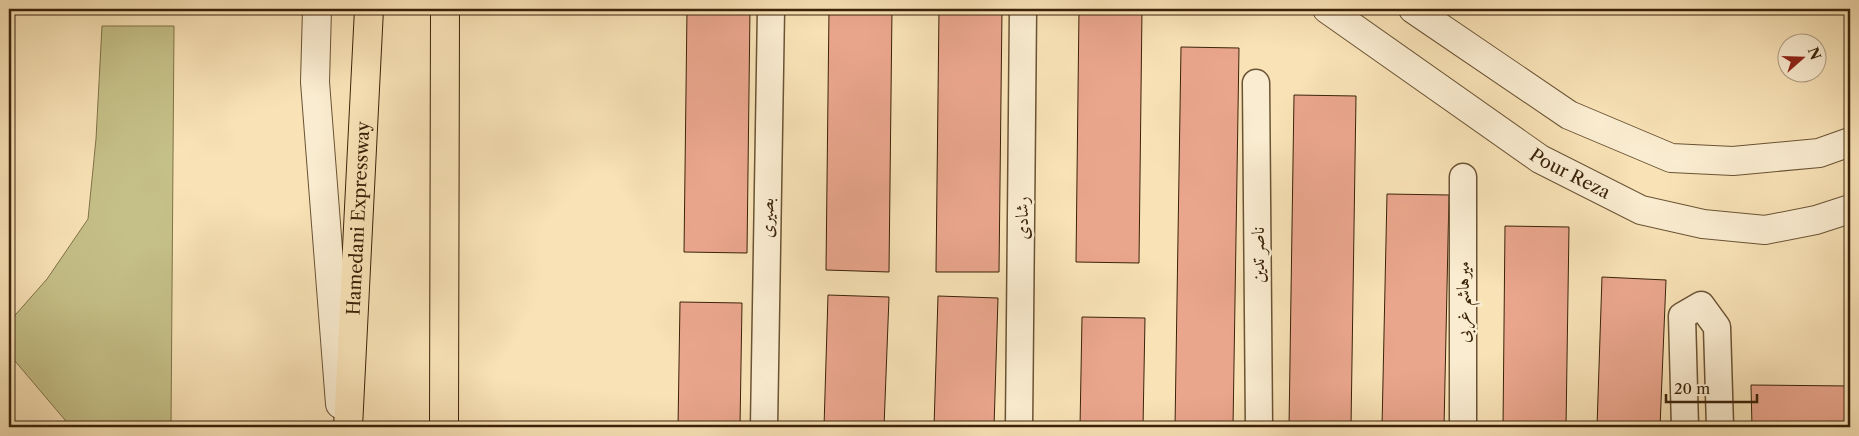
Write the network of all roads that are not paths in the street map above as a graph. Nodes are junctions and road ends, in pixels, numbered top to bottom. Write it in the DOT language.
graph roads {
  1 [pos="317,9"];
  2 [pos="369,9"];
  3 [pos="445,9"];
  4 [pos="771,9"];
  5 [pos="1023,9"];
  6 [pos="1327,9"];
  7 [pos="1413,9"];
  8 [pos="1256,83"];
  9 [pos="1850,142"];
  10 [pos="1463,177"];
  11 [pos="1850,209"];
  12 [pos="342,427"];
  13 [pos="348,427"];
  14 [pos="444,427"];
  15 [pos="764,427"];
  16 [pos="1019,427"];
  17 [pos="1259,427"];
  18 [pos="1464,427"];
  19 [pos="1684,427"];
  20 [pos="1720,427"];
  1 -- 12 [label="street"];
  2 -- 13 [label="highway, Hamedani Expressway"];
  3 -- 14 [label="highway"];
  4 -- 15 [label="street, بصیری"];
  5 -- 16 [label="street, رشادی"];
  6 -- 11 [label="street, Pour Reza"];
  7 -- 9 [label="street"];
  8 -- 17 [label="street, ناصر تدین"];
  10 -- 18 [label="street, میرهاشم غربی"];
  19 -- 20 [label="street"];
}
